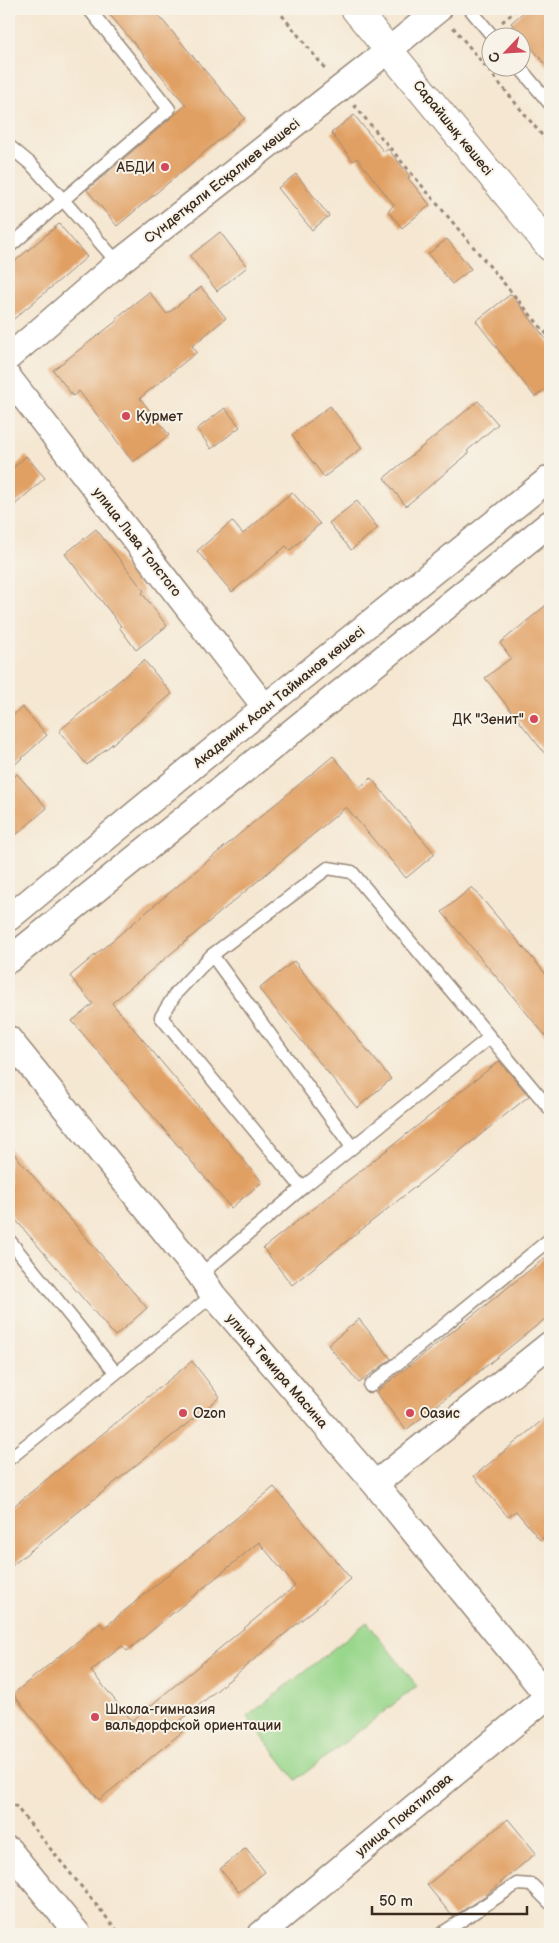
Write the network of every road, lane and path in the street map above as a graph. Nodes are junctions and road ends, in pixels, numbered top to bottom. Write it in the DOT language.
graph roads {
  1 [pos="89,9"];
  2 [pos="277,9"];
  3 [pos="355,9"];
  4 [pos="439,9"];
  5 [pos="470,9"];
  6 [pos="518,9"];
  7 [pos="486,28"];
  8 [pos="499,28"];
  9 [pos="389,50"];
  10 [pos="528,78"];
  11 [pos="340,88"];
  12 [pos="550,104"];
  13 [pos="550,145"];
  14 [pos="9,146"];
  15 [pos="63,200"];
  16 [pos="9,247"];
  17 [pos="550,247"];
  18 [pos="118,263"];
  19 [pos="550,338"];
  20 [pos="9,357"];
  21 [pos="9,378"];
  22 [pos="550,478"];
  23 [pos="550,523"];
  24 [pos="265,707"];
  25 [pos="9,918"];
  26 [pos="212,955"];
  27 [pos="9,960"];
  28 [pos="490,1037"];
  29 [pos="9,1039"];
  30 [pos="550,1109"];
  31 [pos="352,1147"];
  32 [pos="302,1188"];
  33 [pos="550,1239"];
  34 [pos="9,1240"];
  35 [pos="200,1274"];
  36 [pos="213,1295"];
  37 [pos="550,1344"];
  38 [pos="116,1373"];
  39 [pos="370,1386"];
  40 [pos="9,1459"];
  41 [pos="375,1484"];
  42 [pos="549,1697"];
  43 [pos="9,1798"];
  44 [pos="9,1850"];
  45 [pos="550,1903"];
  46 [pos="78,1934"];
  47 [pos="120,1934"];
  48 [pos="261,1934"];
  49 [pos="441,1934"];
  1 -- 15 [label="lane"];
  2 -- 11 [label="path"];
  3 -- 9 [label="street, Сарайшық көшесі"];
  4 -- 9 [label="street, Сүндетқали Есқалиев көшесі"];
  4 -- 13 [label="path"];
  5 -- 7 [label="lane"];
  6 -- 8 [label="path"];
  9 -- 11 [label="street, Сүндетқали Есқалиев көшесі"];
  9 -- 17 [label="street, Сарайшық көшесі"];
  10 -- 12 [label="lane"];
  11 -- 18 [label="street, Сүндетқали Есқалиев көшесі"];
  11 -- 19 [label="path"];
  14 -- 15 [label="lane"];
  15 -- 16 [label="lane"];
  15 -- 18 [label="lane"];
  18 -- 20 [label="street, Сүндетқали Есқалиев көшесі"];
  21 -- 24 [label="street, улица Льва Толстого"];
  22 -- 24 [label="street, Академик Асан Тайманов көшесі"];
  23 -- 27 [label="street"];
  24 -- 25 [label="street, Академик Асан Тайманов көшесі"];
  26 -- 28 [label="lane"];
  26 -- 31 [label="lane"];
  26 -- 32 [label="lane"];
  28 -- 30 [label="lane"];
  28 -- 31 [label="lane"];
  29 -- 35 [label="street, улица Темира Масина"];
  31 -- 32 [label="lane"];
  32 -- 35 [label="lane"];
  33 -- 39 [label="lane"];
  34 -- 38 [label="lane"];
  35 -- 36 [label="street, улица Темира Масина"];
  36 -- 38 [label="lane"];
  36 -- 41 [label="street, улица Темира Масина"];
  37 -- 41 [label="street"];
  38 -- 40 [label="lane"];
  41 -- 42 [label="street, улица Темира Масина"];
  42 -- 48 [label="street, улица Покатилова"];
  43 -- 47 [label="path"];
  44 -- 46 [label="street"];
  45 -- 49 [label="lane"];
}
